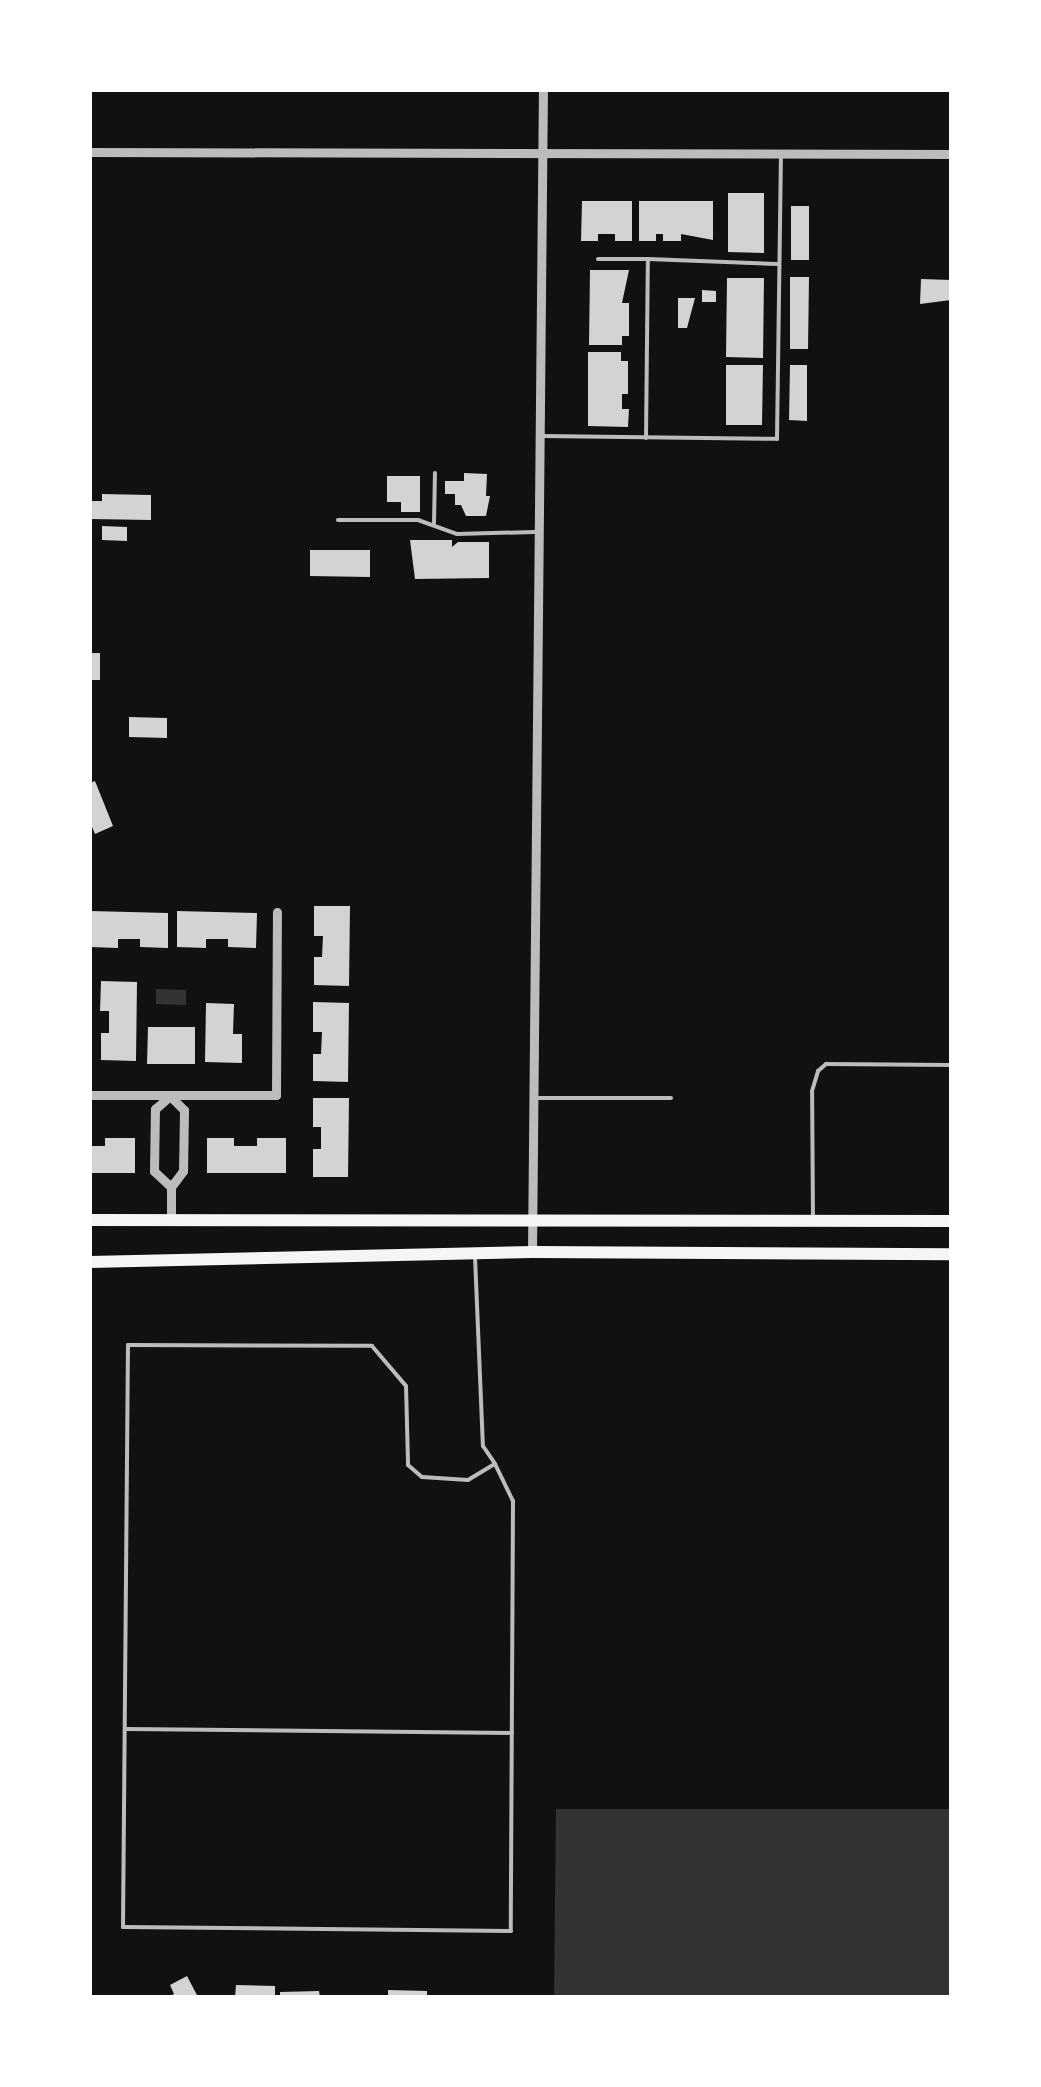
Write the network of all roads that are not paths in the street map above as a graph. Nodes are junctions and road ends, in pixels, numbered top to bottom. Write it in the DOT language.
graph roads {
  1 [pos="544,90"];
  2 [pos="90,152"];
  3 [pos="780,153"];
  4 [pos="542,154"];
  5 [pos="951,154"];
  6 [pos="598,259"];
  7 [pos="648,259"];
  8 [pos="778,264"];
  9 [pos="540,436"];
  10 [pos="646,438"];
  11 [pos="435,473"];
  12 [pos="338,520"];
  13 [pos="434,524"];
  14 [pos="539,532"];
  15 [pos="277,912"];
  16 [pos="951,1065"];
  17 [pos="90,1095"];
  18 [pos="170,1096"];
  19 [pos="534,1098"];
  20 [pos="671,1098"];
  21 [pos="170,1187"];
  22 [pos="532,1219"];
  23 [pos="90,1220"];
  24 [pos="171,1220"];
  25 [pos="813,1220"];
  26 [pos="951,1221"];
  27 [pos="475,1252"];
  28 [pos="532,1252"];
  29 [pos="951,1254"];
  30 [pos="90,1262"];
  31 [pos="495,1464"];
  32 [pos="125,1728"];
  33 [pos="512,1733"];
  1 -- 4 [label="street"];
  2 -- 4 [label="street"];
  3 -- 4 [label="street"];
  3 -- 5 [label="street"];
  3 -- 8 [label="lane"];
  4 -- 9 [label="street"];
  6 -- 7 [label="lane"];
  7 -- 8 [label="lane"];
  7 -- 10 [label="lane"];
  8 -- 10 [label="lane"];
  9 -- 10 [label="lane"];
  9 -- 14 [label="street"];
  11 -- 13 [label="lane"];
  12 -- 13 [label="lane"];
  13 -- 14 [label="lane"];
  14 -- 19 [label="street"];
  15 -- 18 [label="street"];
  16 -- 25 [label="lane"];
  17 -- 18 [label="street"];
  18 -- 21 [label="street"];
  18 -- 21 [label="street"];
  19 -- 20 [label="lane"];
  19 -- 22 [label="street"];
  21 -- 24 [label="street"];
  22 -- 24 [label="main road"];
  22 -- 25 [label="main road"];
  22 -- 28 [label="street"];
  23 -- 24 [label="main road"];
  25 -- 26 [label="main road"];
  27 -- 28 [label="main road"];
  27 -- 30 [label="main road"];
  27 -- 31 [label="lane"];
  28 -- 29 [label="main road"];
  31 -- 32 [label="lane"];
  31 -- 33 [label="lane"];
  32 -- 33 [label="lane"];
  32 -- 33 [label="lane"];
}
